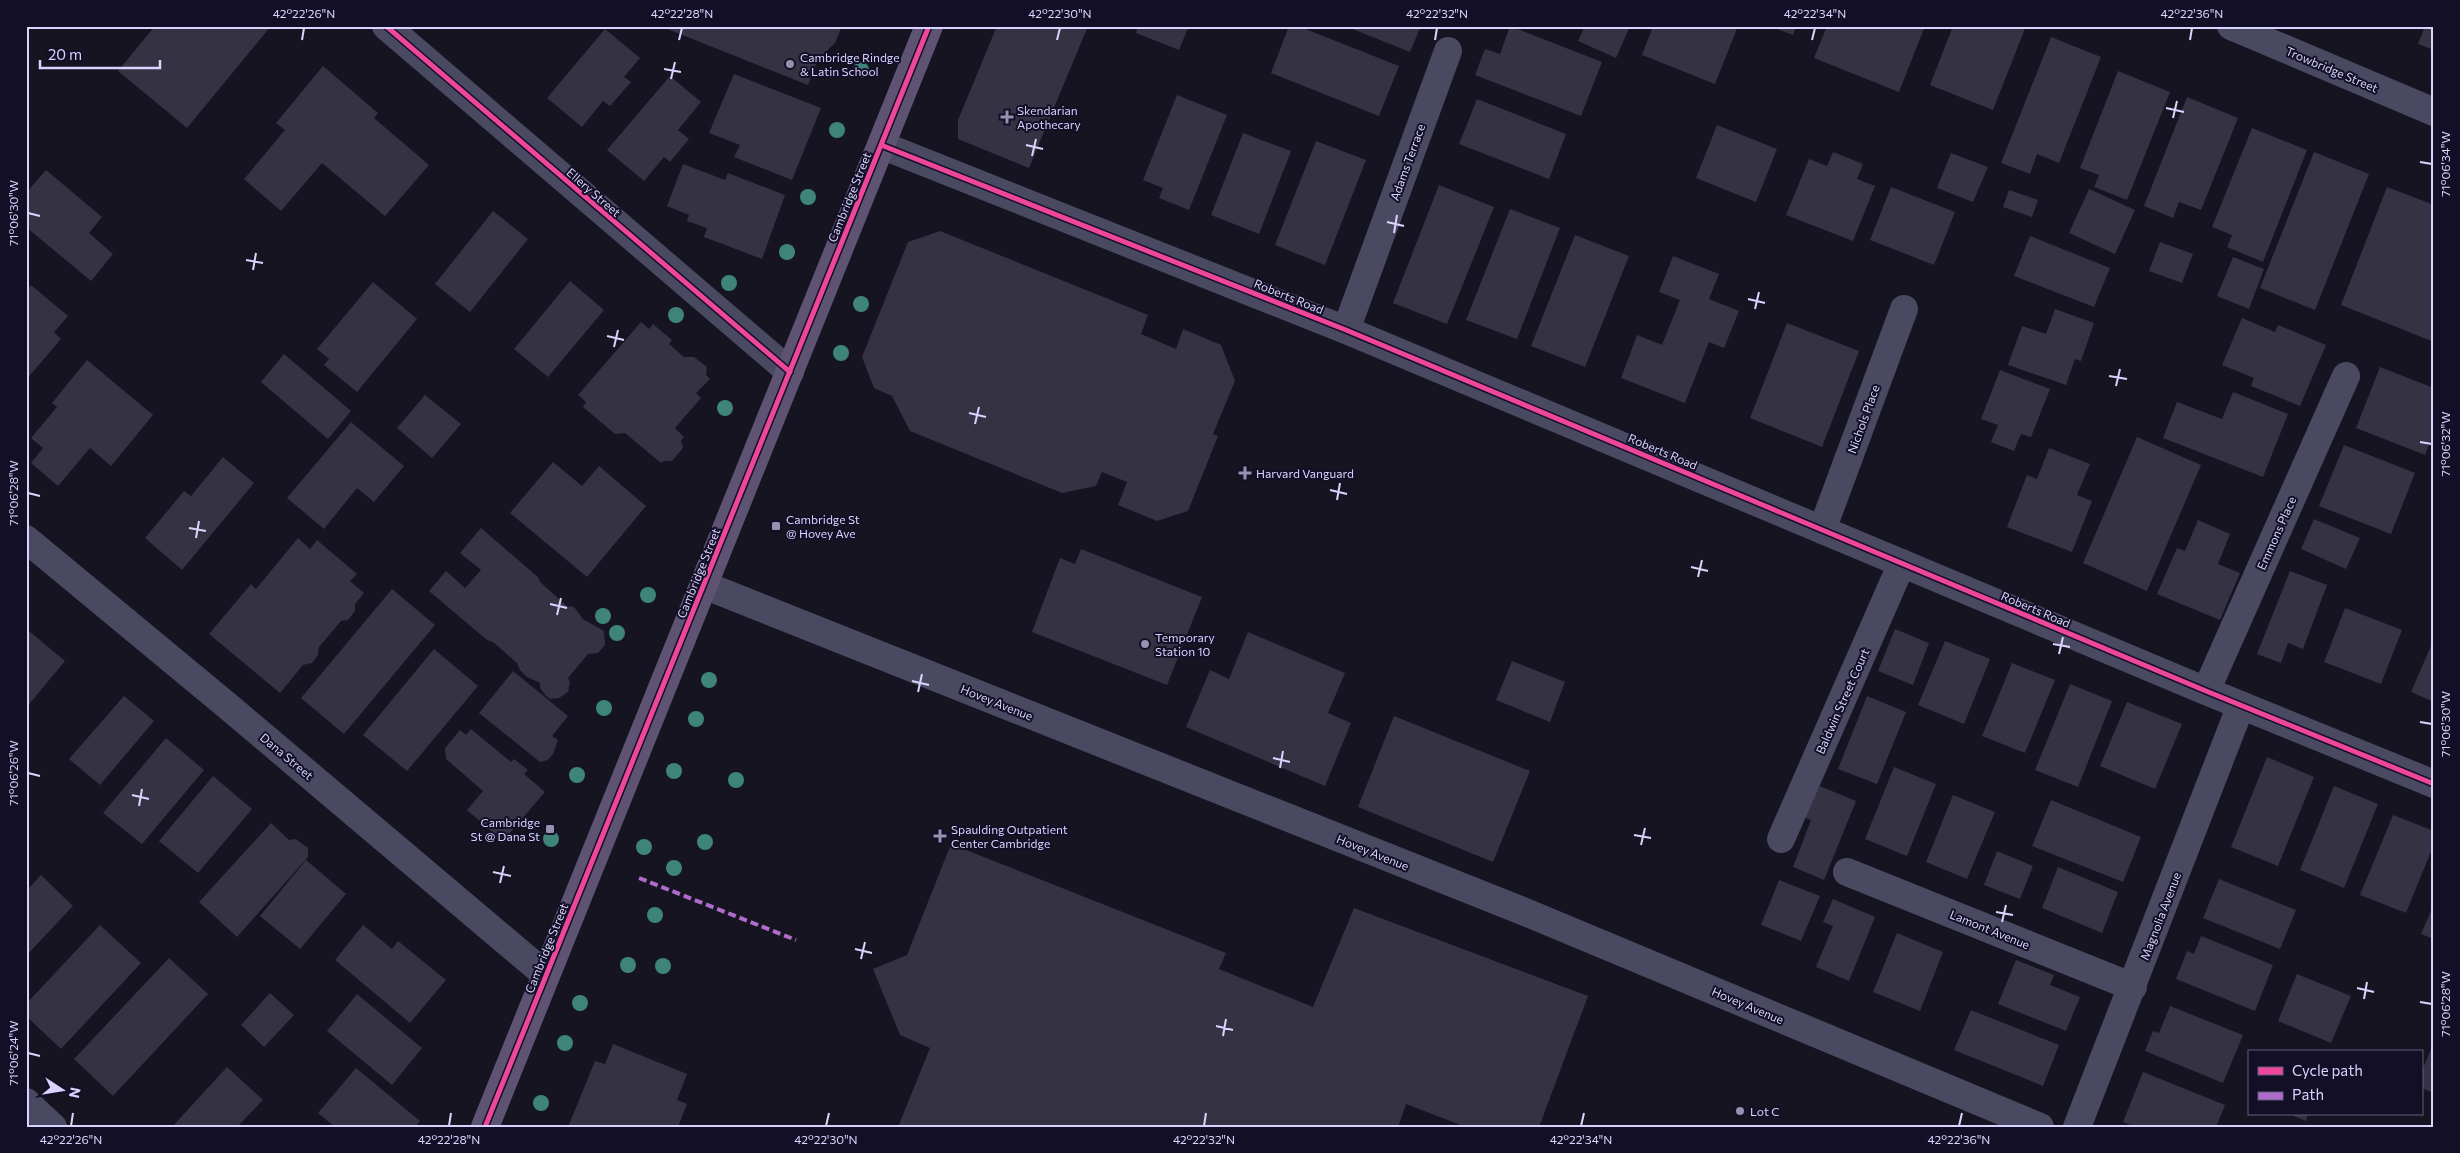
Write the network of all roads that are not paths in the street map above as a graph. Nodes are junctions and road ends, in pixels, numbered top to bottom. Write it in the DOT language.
graph roads {
  1 [pos="386,26"];
  2 [pos="929,26"];
  3 [pos="2231,26"];
  4 [pos="1448,51"];
  5 [pos="2434,112"];
  6 [pos="881,145"];
  7 [pos="1904,309"];
  8 [pos="1346,330"];
  9 [pos="790,372"];
  10 [pos="2346,376"];
  11 [pos="1822,530"];
  12 [pos="26,539"];
  13 [pos="1902,564"];
  14 [pos="704,586"];
  15 [pos="2206,691"];
  16 [pos="2241,705"];
  17 [pos="2434,784"];
  18 [pos="1781,839"];
  19 [pos="1847,872"];
  20 [pos="546,975"];
  21 [pos="2133,987"];
  22 [pos="26,1102"];
  23 [pos="52,1127"];
  24 [pos="485,1127"];
  25 [pos="2040,1127"];
  26 [pos="2077,1127"];
  1 -- 9 [label="street, Ellery Street"];
  2 -- 6 [label="main road, Cambridge Street"];
  3 -- 5 [label="street, Trowbridge Street"];
  4 -- 8 [label="street, Adams Terrace"];
  6 -- 8 [label="street, Roberts Road"];
  6 -- 9 [label="main road, Cambridge Street"];
  7 -- 11 [label="street, Nichols Place"];
  8 -- 11 [label="street, Roberts Road"];
  9 -- 14 [label="main road, Cambridge Street"];
  10 -- 15 [label="street, Emmons Place"];
  11 -- 13 [label="street, Roberts Road"];
  12 -- 20 [label="street, Dana Street"];
  13 -- 15 [label="street, Roberts Road"];
  13 -- 18 [label="street, Baldwin Street Court"];
  14 -- 20 [label="main road, Cambridge Street"];
  14 -- 25 [label="street, Hovey Avenue"];
  15 -- 16 [label="street, Roberts Road"];
  16 -- 17 [label="street, Roberts Road"];
  16 -- 21 [label="street, Magnolia Avenue"];
  19 -- 21 [label="street, Lamont Avenue"];
  20 -- 24 [label="main road, Cambridge Street"];
  21 -- 26 [label="street, Magnolia Avenue"];
  22 -- 23 [label="street"];
}
